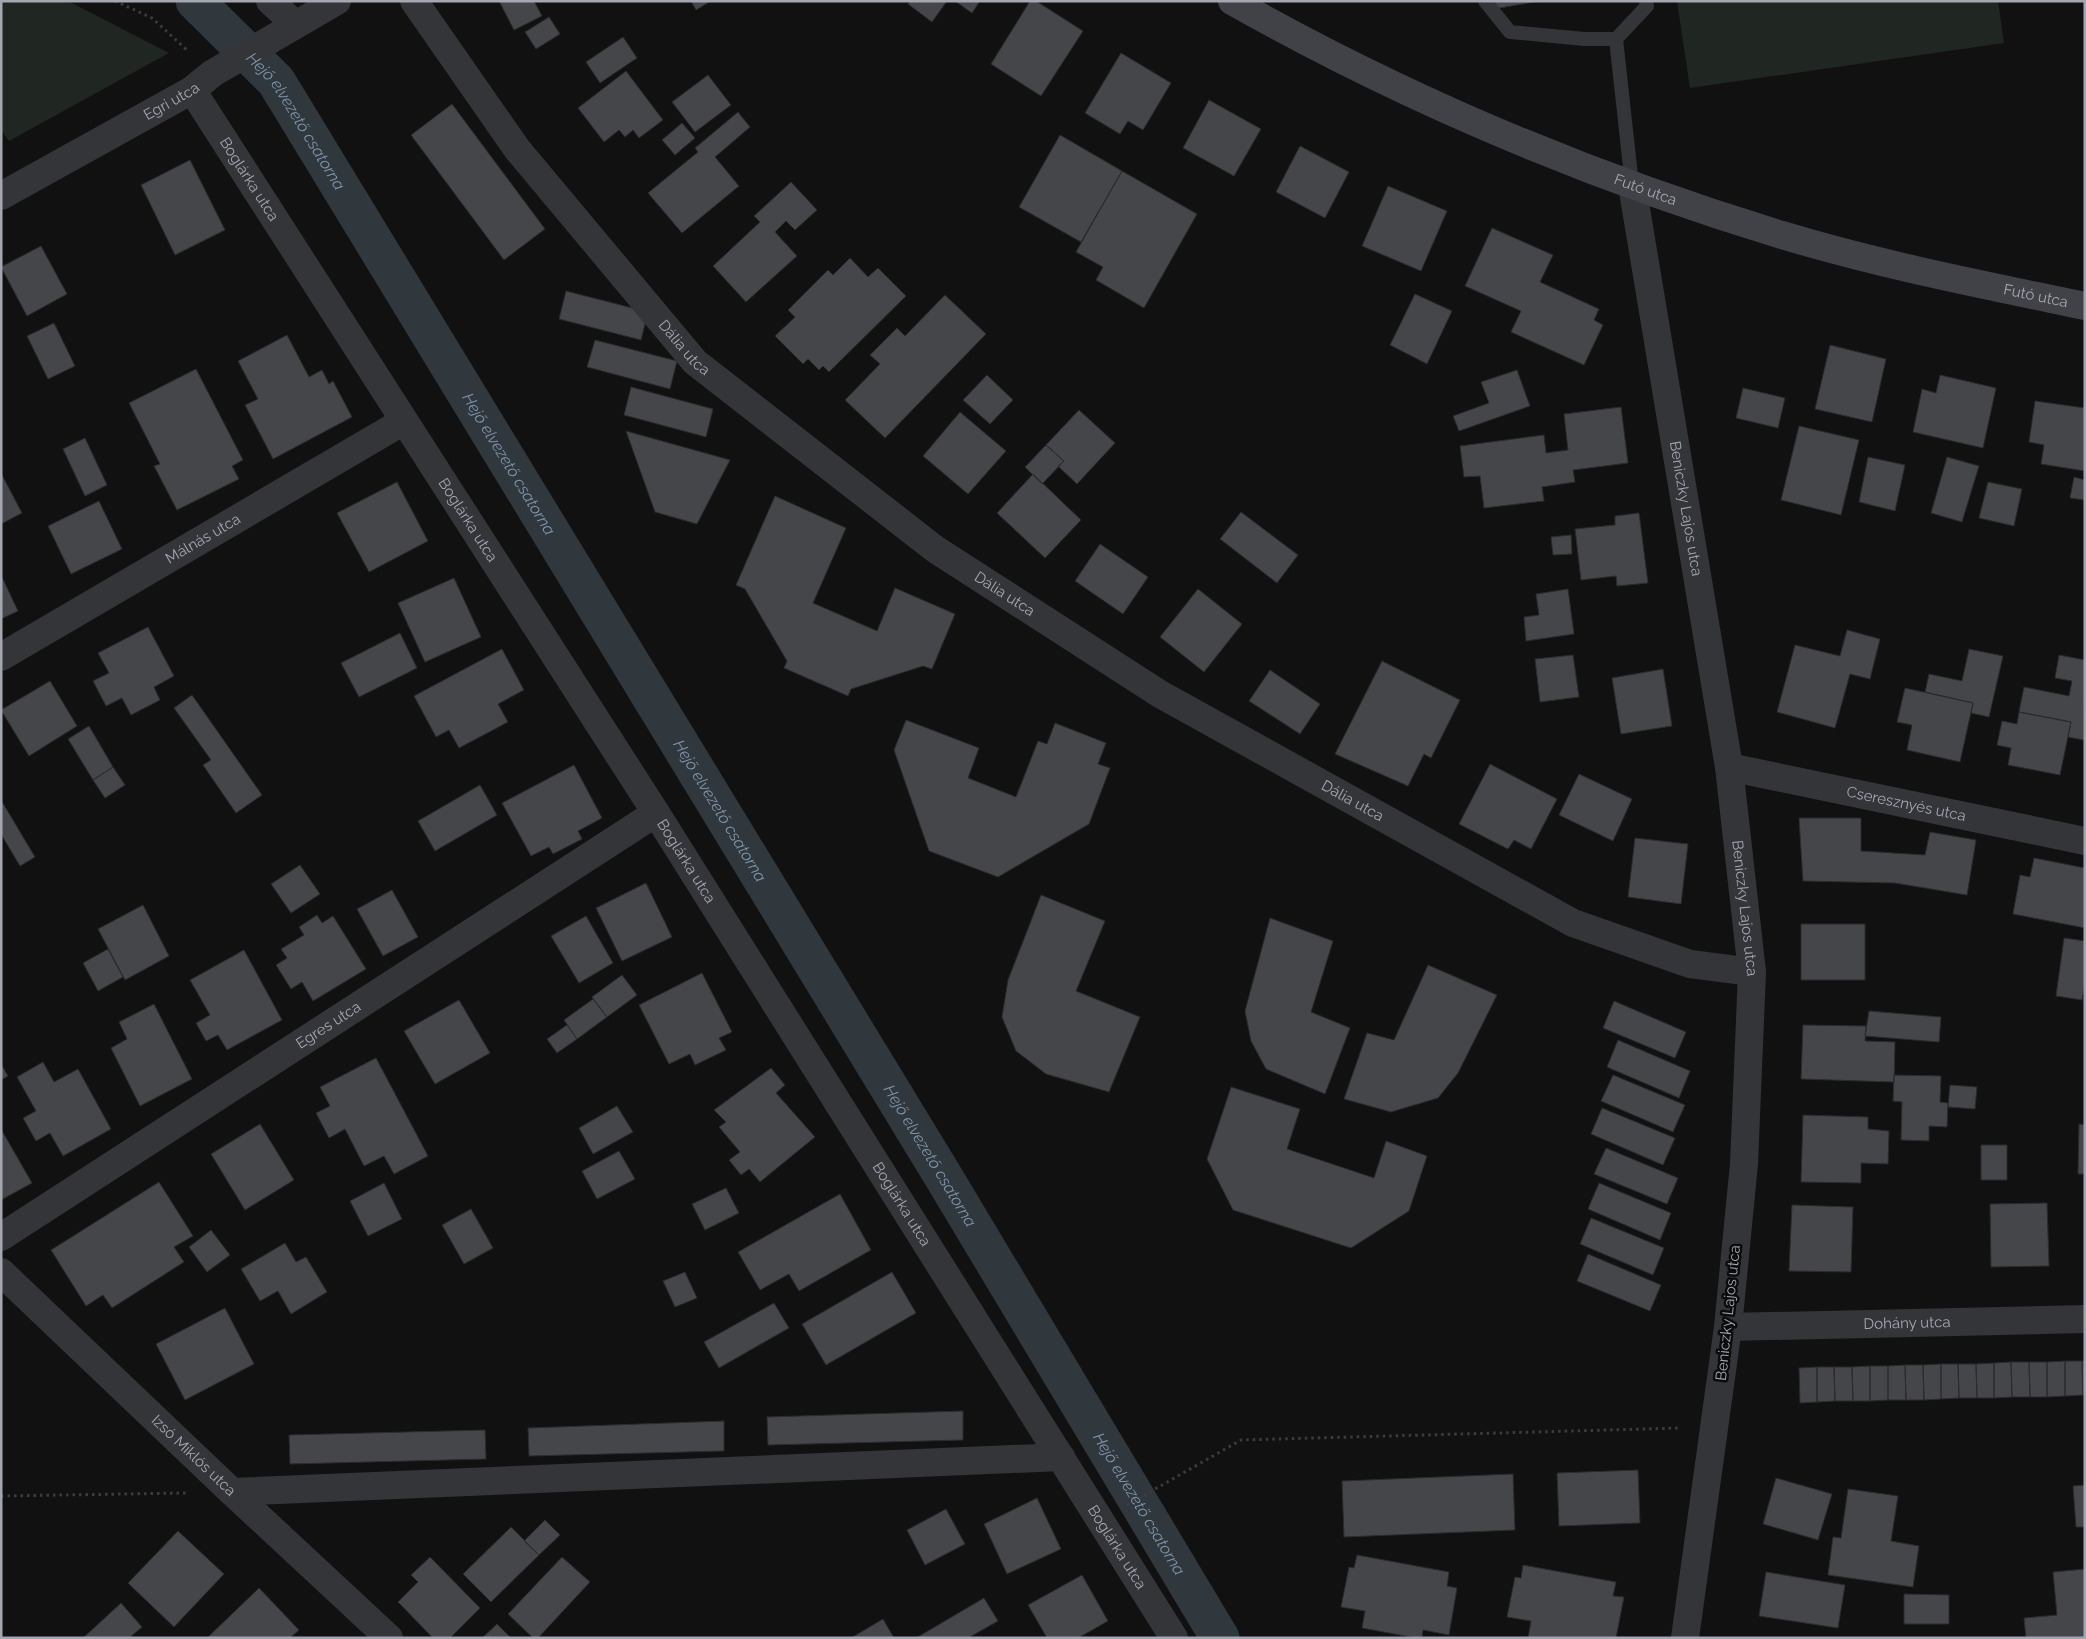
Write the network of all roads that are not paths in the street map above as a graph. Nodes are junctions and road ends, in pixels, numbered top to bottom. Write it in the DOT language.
graph roads {
  1 [pos="270,1"];
  2 [pos="337,1"];
  3 [pos="414,1"];
  4 [pos="1232,1"];
  5 [pos="1485,1"];
  6 [pos="1646,1"];
  7 [pos="295,24"];
  8 [pos="1616,38"];
  9 [pos="192,90"];
  10 [pos="1632,185"];
  11 [pos="1,196"];
  12 [pos="2085,306"];
  13 [pos="404,421"];
  14 [pos="1,656"];
  15 [pos="1729,767"];
  16 [pos="656,813"];
  17 [pos="2085,841"];
  18 [pos="1752,972"];
  19 [pos="1,1237"];
  20 [pos="1,1272"];
  21 [pos="2085,1319"];
  22 [pos="1728,1326"];
  23 [pos="1061,1457"];
  24 [pos="232,1492"];
  25 [pos="389,1638"];
  26 [pos="1174,1638"];
  27 [pos="1685,1638"];
  1 -- 7 [label="street"];
  2 -- 7 [label="street, Egri utca"];
  3 -- 18 [label="street, Dália utca"];
  4 -- 10 [label="main road, Futó utca"];
  5 -- 8 [label="lane"];
  6 -- 8 [label="lane"];
  7 -- 9 [label="street, Egri utca"];
  8 -- 10 [label="lane"];
  9 -- 11 [label="street, Egri utca"];
  9 -- 13 [label="street, Boglárka utca"];
  10 -- 12 [label="main road, Futó utca"];
  10 -- 15 [label="street, Beniczky Lajos utca"];
  13 -- 14 [label="street, Málnás utca"];
  13 -- 16 [label="street, Boglárka utca"];
  15 -- 17 [label="street, Cseresznyés utca"];
  15 -- 18 [label="street, Beniczky Lajos utca"];
  16 -- 19 [label="street, Egres utca"];
  16 -- 23 [label="street, Boglárka utca"];
  18 -- 22 [label="street, Beniczky Lajos utca"];
  20 -- 24 [label="street, Izsó Miklós utca"];
  21 -- 22 [label="street, Dohány utca"];
  22 -- 27 [label="street, Beniczky Lajos utca"];
  23 -- 24 [label="street"];
  23 -- 26 [label="street, Boglárka utca"];
  24 -- 25 [label="street, Izsó Miklós utca"];
}
